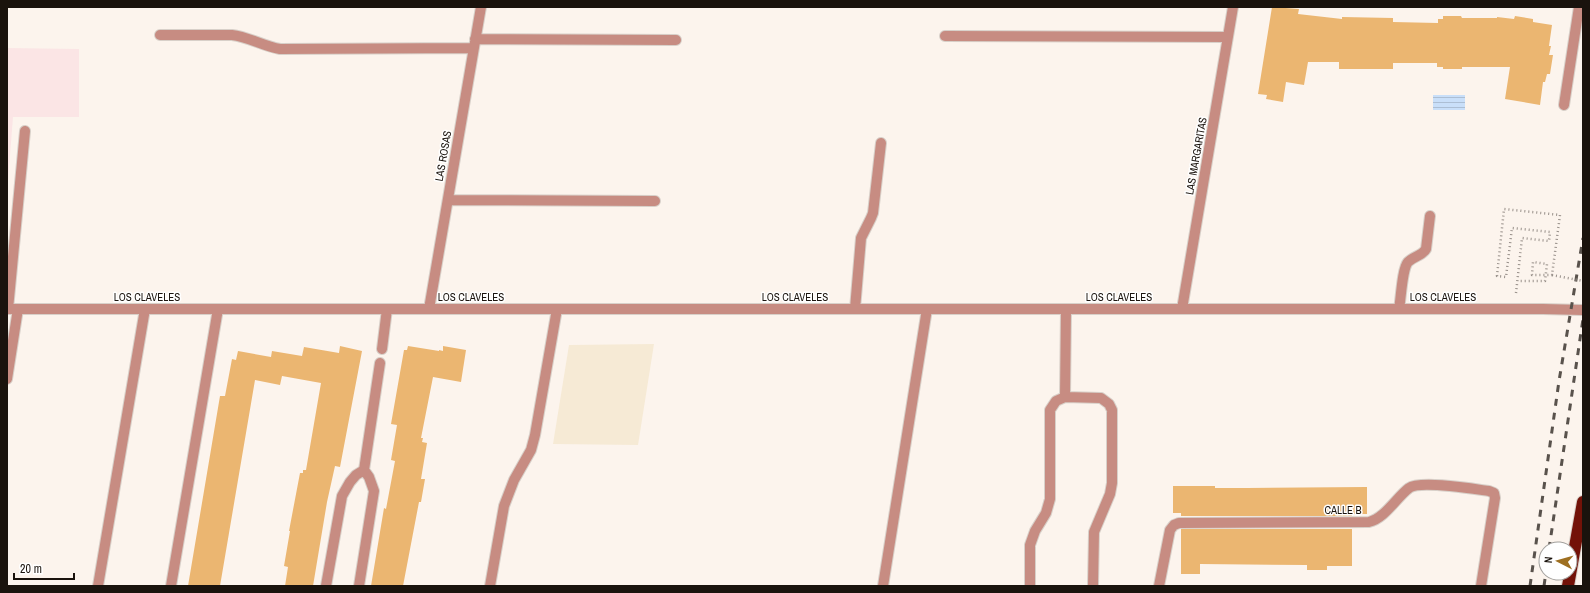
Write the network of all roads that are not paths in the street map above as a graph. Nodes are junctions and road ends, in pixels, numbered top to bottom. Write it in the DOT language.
graph roads {
  1 [pos="481,7"];
  2 [pos="1233,7"];
  3 [pos="1579,7"];
  4 [pos="160,35"];
  5 [pos="945,36"];
  6 [pos="1228,37"];
  7 [pos="676,40"];
  8 [pos="475,43"];
  9 [pos="1564,105"];
  10 [pos="25,131"];
  11 [pos="881,143"];
  12 [pos="448,200"];
  13 [pos="655,202"];
  14 [pos="1430,216"];
  15 [pos="11,309"];
  16 [pos="145,309"];
  17 [pos="218,309"];
  18 [pos="387,309"];
  19 [pos="429,309"];
  20 [pos="557,309"];
  21 [pos="855,309"];
  22 [pos="928,309"];
  23 [pos="1066,309"];
  24 [pos="1399,309"];
  25 [pos="1182,310"];
  26 [pos="1583,310"];
  27 [pos="382,348"];
  28 [pos="380,363"];
  29 [pos="7,379"];
  30 [pos="1065,397"];
  31 [pos="364,470"];
  32 [pos="1583,502"];
  33 [pos="98,586"];
  34 [pos="171,586"];
  35 [pos="326,586"];
  36 [pos="359,586"];
  37 [pos="490,586"];
  38 [pos="883,586"];
  39 [pos="1030,586"];
  40 [pos="1093,586"];
  41 [pos="1159,586"];
  42 [pos="1481,586"];
  43 [pos="1568,586"];
  1 -- 8 [label="street, LAS ROSAS"];
  2 -- 6 [label="street, LAS MARGARITAS"];
  3 -- 9 [label="street"];
  4 -- 8 [label="street"];
  5 -- 6 [label="street"];
  6 -- 25 [label="street, LAS MARGARITAS"];
  7 -- 8 [label="street"];
  8 -- 12 [label="street, LAS ROSAS"];
  10 -- 15 [label="street"];
  11 -- 21 [label="street"];
  12 -- 13 [label="street"];
  12 -- 19 [label="street, LAS ROSAS"];
  14 -- 24 [label="street"];
  15 -- 16 [label="street, LOS CLAVELES"];
  15 -- 29 [label="street"];
  16 -- 17 [label="street, LOS CLAVELES"];
  16 -- 33 [label="street"];
  17 -- 18 [label="street, LOS CLAVELES"];
  17 -- 34 [label="street"];
  18 -- 19 [label="street, LOS CLAVELES"];
  18 -- 27 [label="street"];
  19 -- 20 [label="street, LOS CLAVELES"];
  20 -- 21 [label="street, LOS CLAVELES"];
  20 -- 37 [label="street"];
  21 -- 22 [label="street, LOS CLAVELES"];
  22 -- 23 [label="street, LOS CLAVELES"];
  22 -- 38 [label="street"];
  23 -- 25 [label="street, LOS CLAVELES"];
  23 -- 30 [label="street"];
  24 -- 25 [label="street, LOS CLAVELES"];
  24 -- 26 [label="street, LOS CLAVELES"];
  28 -- 31 [label="street"];
  30 -- 39 [label="street"];
  30 -- 40 [label="street"];
  31 -- 35 [label="street"];
  31 -- 36 [label="street"];
  32 -- 43 [label="highway"];
  41 -- 42 [label="street, CALLE B"];
}
